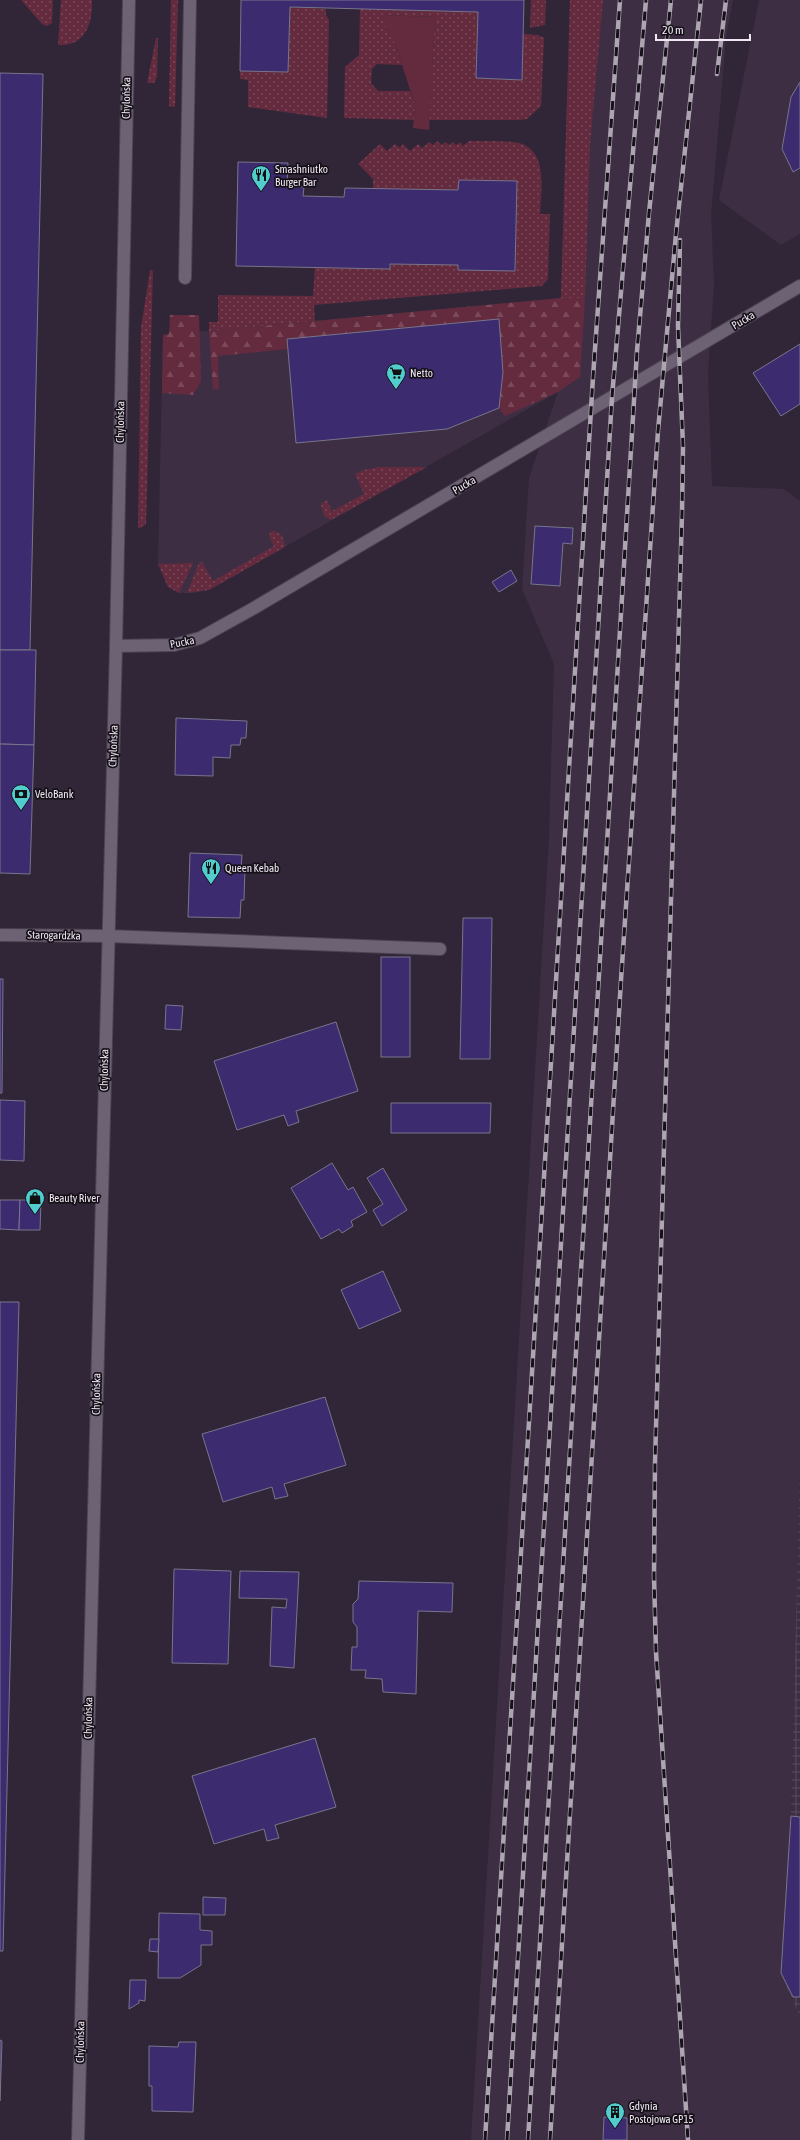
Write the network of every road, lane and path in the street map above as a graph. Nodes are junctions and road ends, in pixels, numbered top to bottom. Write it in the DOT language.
graph roads {
  1 [pos="129,0"];
  2 [pos="190,0"];
  3 [pos="185,278"];
  4 [pos="800,286"];
  5 [pos="116,646"];
  6 [pos="0,935"];
  7 [pos="108,936"];
  8 [pos="440,949"];
  9 [pos="78,2140"];
  1 -- 5 [label="street, Chylońska"];
  2 -- 3 [label="street"];
  4 -- 5 [label="street, Pucka"];
  5 -- 7 [label="street, Chylońska"];
  6 -- 7 [label="street, Starogardzka"];
  7 -- 8 [label="street, Starogardzka"];
  7 -- 9 [label="street, Chylońska"];
}
